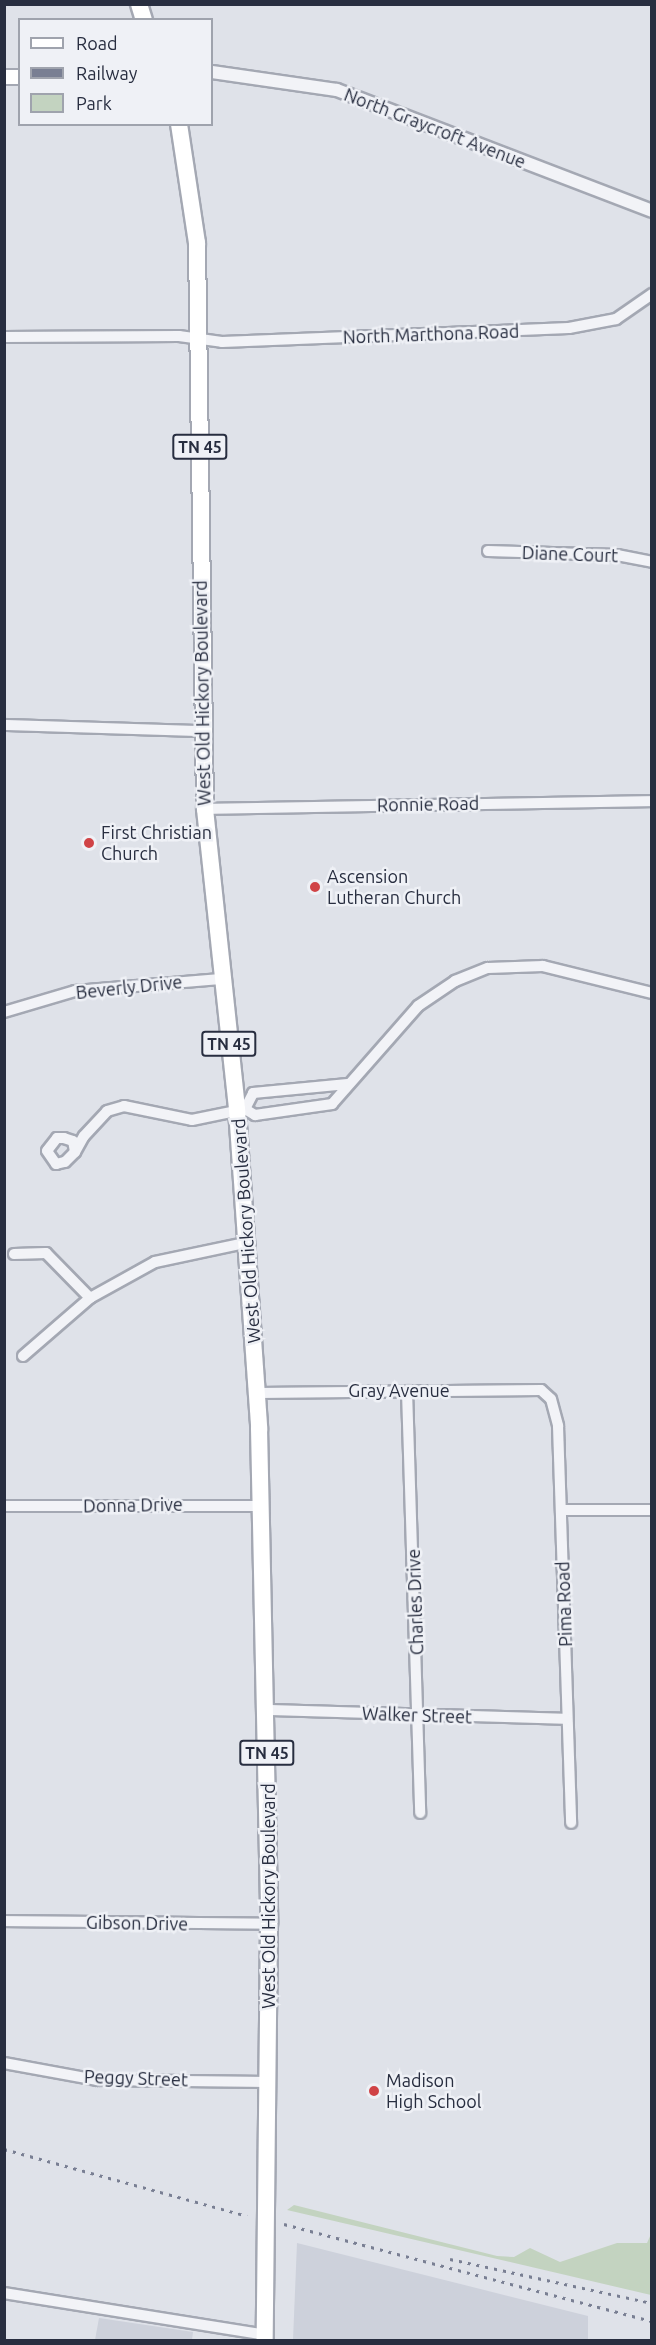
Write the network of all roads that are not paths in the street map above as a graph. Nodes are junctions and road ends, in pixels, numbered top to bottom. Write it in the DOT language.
graph roads {
  1 [pos="213,72"];
  2 [pos="178,126"];
  3 [pos="651,211"];
  4 [pos="651,294"];
  5 [pos="4,337"];
  6 [pos="201,340"];
  7 [pos="488,551"];
  8 [pos="651,562"];
  9 [pos="4,725"];
  10 [pos="200,731"];
  11 [pos="651,801"];
  12 [pos="205,809"];
  13 [pos="220,979"];
  14 [pos="651,993"];
  15 [pos="4,1012"];
  16 [pos="348,1084"];
  17 [pos="241,1110"];
  18 [pos="75,1152"];
  19 [pos="249,1242"];
  20 [pos="14,1254"];
  21 [pos="90,1298"];
  22 [pos="23,1356"];
  23 [pos="541,1390"];
  24 [pos="407,1391"];
  25 [pos="258,1393"];
  26 [pos="4,1506"];
  27 [pos="262,1506"];
  28 [pos="561,1510"];
  29 [pos="651,1510"];
  30 [pos="267,1710"];
  31 [pos="419,1716"];
  32 [pos="567,1719"];
  33 [pos="420,1813"];
  34 [pos="571,1823"];
  35 [pos="4,1921"];
  36 [pos="269,1924"];
  37 [pos="4,2063"];
  38 [pos="269,2082"];
  39 [pos="4,2293"];
  40 [pos="265,2338"];
  1 -- 3 [label="street, North Graycroft Avenue"];
  2 -- 6 [label="main road, West Old Hickory Boulevard / TN 45"];
  4 -- 6 [label="street, North Marthona Road"];
  5 -- 6 [label="street, North Marthona Road"];
  6 -- 10 [label="main road, West Old Hickory Boulevard / TN 45"];
  7 -- 8 [label="street, Diane Court"];
  9 -- 10 [label="street"];
  10 -- 12 [label="main road, West Old Hickory Boulevard / TN 45"];
  11 -- 12 [label="street, Ronnie Road"];
  12 -- 13 [label="main road, West Old Hickory Boulevard / TN 45"];
  13 -- 15 [label="street, Beverly Drive"];
  13 -- 17 [label="main road, West Old Hickory Boulevard / TN 45"];
  14 -- 16 [label="street"];
  16 -- 17 [label="street"];
  16 -- 17 [label="street"];
  17 -- 18 [label="street"];
  17 -- 19 [label="main road, West Old Hickory Boulevard / TN 45"];
  19 -- 21 [label="street"];
  19 -- 25 [label="main road, West Old Hickory Boulevard / TN 45"];
  20 -- 21 [label="street"];
  21 -- 22 [label="street"];
  23 -- 24 [label="street, Gray Avenue"];
  23 -- 28 [label="street, Pima Road"];
  24 -- 25 [label="street, Gray Avenue"];
  24 -- 31 [label="street, Charles Drive"];
  25 -- 27 [label="main road, West Old Hickory Boulevard / TN 45"];
  26 -- 27 [label="street, Donna Drive"];
  27 -- 30 [label="main road, West Old Hickory Boulevard / TN 45"];
  28 -- 29 [label="street"];
  28 -- 32 [label="street, Pima Road"];
  30 -- 31 [label="street, Walker Street"];
  30 -- 36 [label="main road, West Old Hickory Boulevard / TN 45"];
  31 -- 32 [label="street, Walker Street"];
  31 -- 33 [label="street, Charles Drive"];
  32 -- 34 [label="street, Pima Road"];
  35 -- 36 [label="street, Gibson Drive"];
  36 -- 38 [label="main road, West Old Hickory Boulevard / TN 45"];
  37 -- 38 [label="street, Peggy Street"];
  38 -- 40 [label="main road, West Old Hickory Boulevard / TN 45"];
  39 -- 40 [label="street"];
}
